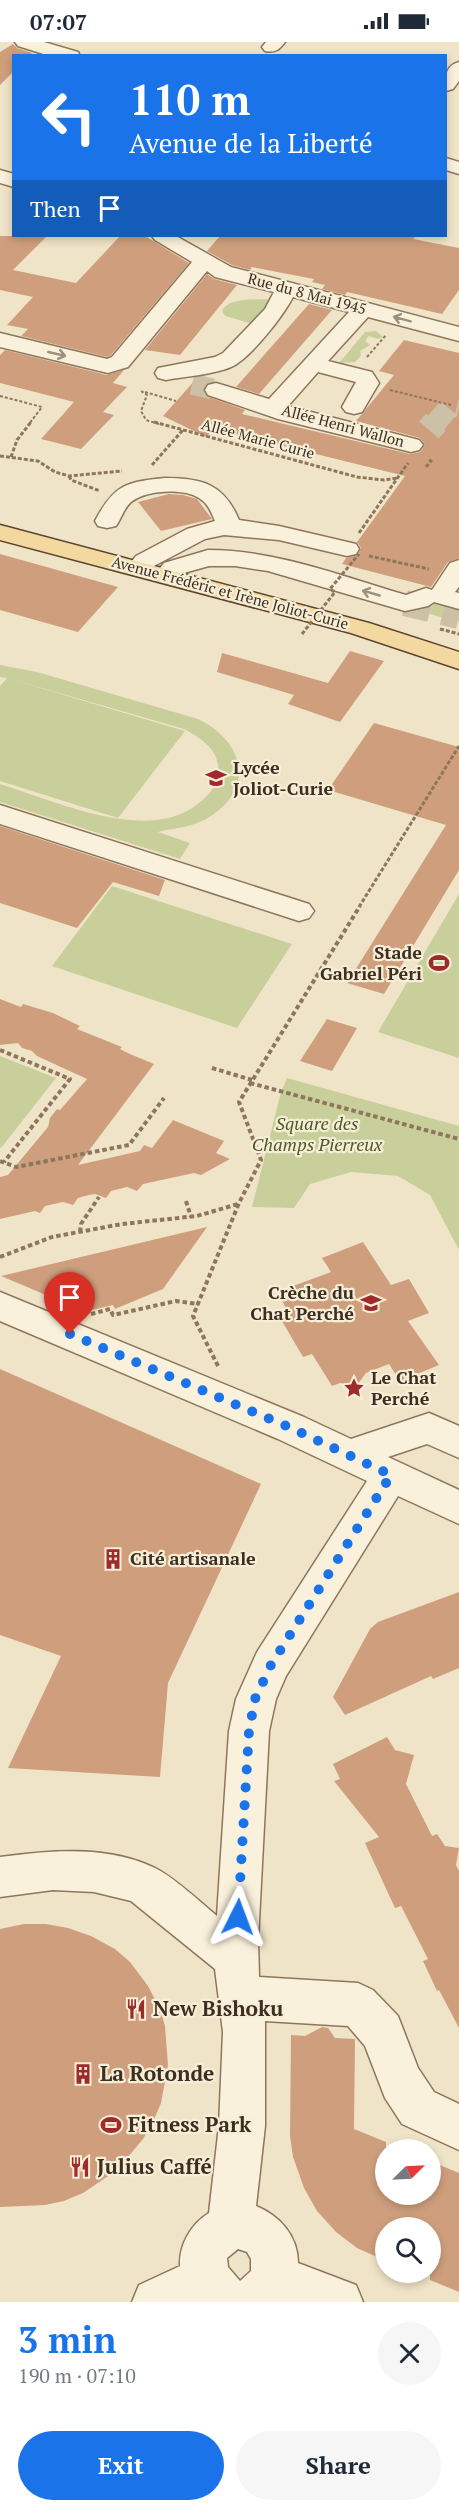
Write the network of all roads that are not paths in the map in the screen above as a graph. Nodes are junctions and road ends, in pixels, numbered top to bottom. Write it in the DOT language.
graph roads {
  1 [pos="24,42"];
  2 [pos="64,54"];
  3 [pos="459,68"];
  4 [pos="447,84"];
  5 [pos="164,237"];
  6 [pos="204,261"];
  7 [pos="287,289"];
  8 [pos="363,309"];
  9 [pos="459,334"];
  10 [pos="0,340"];
  11 [pos="127,355"];
  12 [pos="313,364"];
  13 [pos="166,373"];
  14 [pos="192,384"];
  15 [pos="216,390"];
  16 [pos="354,407"];
  17 [pos="274,408"];
  18 [pos="410,452"];
  19 [pos="107,521"];
  20 [pos="0,522"];
  21 [pos="230,529"];
  22 [pos="0,531"];
  23 [pos="353,551"];
  24 [pos="145,561"];
  25 [pos="173,568"];
  26 [pos="457,572"];
  27 [pos="426,596"];
  28 [pos="459,601"];
  29 [pos="459,645"];
  30 [pos="459,661"];
  31 [pos="0,814"];
  32 [pos="299,910"];
  33 [pos="0,1306"];
  34 [pos="459,1443"];
  35 [pos="347,1456"];
  36 [pos="391,1475"];
  37 [pos="459,1508"];
  38 [pos="0,1878"];
  39 [pos="239,1979"];
  40 [pos="459,2127"];
  41 [pos="231,2226"];
  42 [pos="261,2290"];
  43 [pos="218,2291"];
  44 [pos="156,2302"];
  45 [pos="339,2302"];
  1 -- 2 [label="street"];
  3 -- 4 [label="street"];
  5 -- 6 [label="street, Rue du 8 Mai 1945"];
  6 -- 7 [label="street, Rue du 8 Mai 1945"];
  6 -- 11 [label="street"];
  7 -- 8 [label="street, Rue du 8 Mai 1945"];
  7 -- 13 [label="street"];
  9 -- 8 [label="street, Rue du 8 Mai 1945, one-way"];
  8 -- 12 [label="street, Allée Henri Wallon"];
  10 -- 11 [label="street, one-way"];
  11 -- 13 [label="street"];
  12 -- 16 [label="street"];
  12 -- 17 [label="street, Allée Henri Wallon"];
  13 -- 14 [label="street"];
  15 -- 17 [label="street, Allée Henri Wallon"];
  17 -- 18 [label="street, Allée Henri Wallon"];
  19 -- 21 [label="street"];
  20 -- 24 [label="main road, Avenue Frédéric et Irène Joliot-Curie"];
  21 -- 23 [label="street"];
  21 -- 24 [label="street"];
  22 -- 30 [label="main road, Avenue Frédéric et Irène Joliot-Curie"];
  24 -- 25 [label="main road, Avenue Frédéric et Irène Joliot-Curie"];
  27 -- 25 [label="street, one-way"];
  25 -- 29 [label="main road, Avenue Frédéric et Irène Joliot-Curie"];
  26 -- 28 [label="street"];
  31 -- 32 [label="street"];
  33 -- 35 [label="street"];
  34 -- 35 [label="street"];
  35 -- 36 [label="street"];
  36 -- 37 [label="street"];
  36 -- 39 [label="street"];
  38 -- 39 [label="street"];
  39 -- 40 [label="street"];
  39 -- 41 [label="street"];
  41 -- 42 [label="street"];
  41 -- 43 [label="street"];
  42 -- 45 [label="street"];
  43 -- 44 [label="street"];
}
